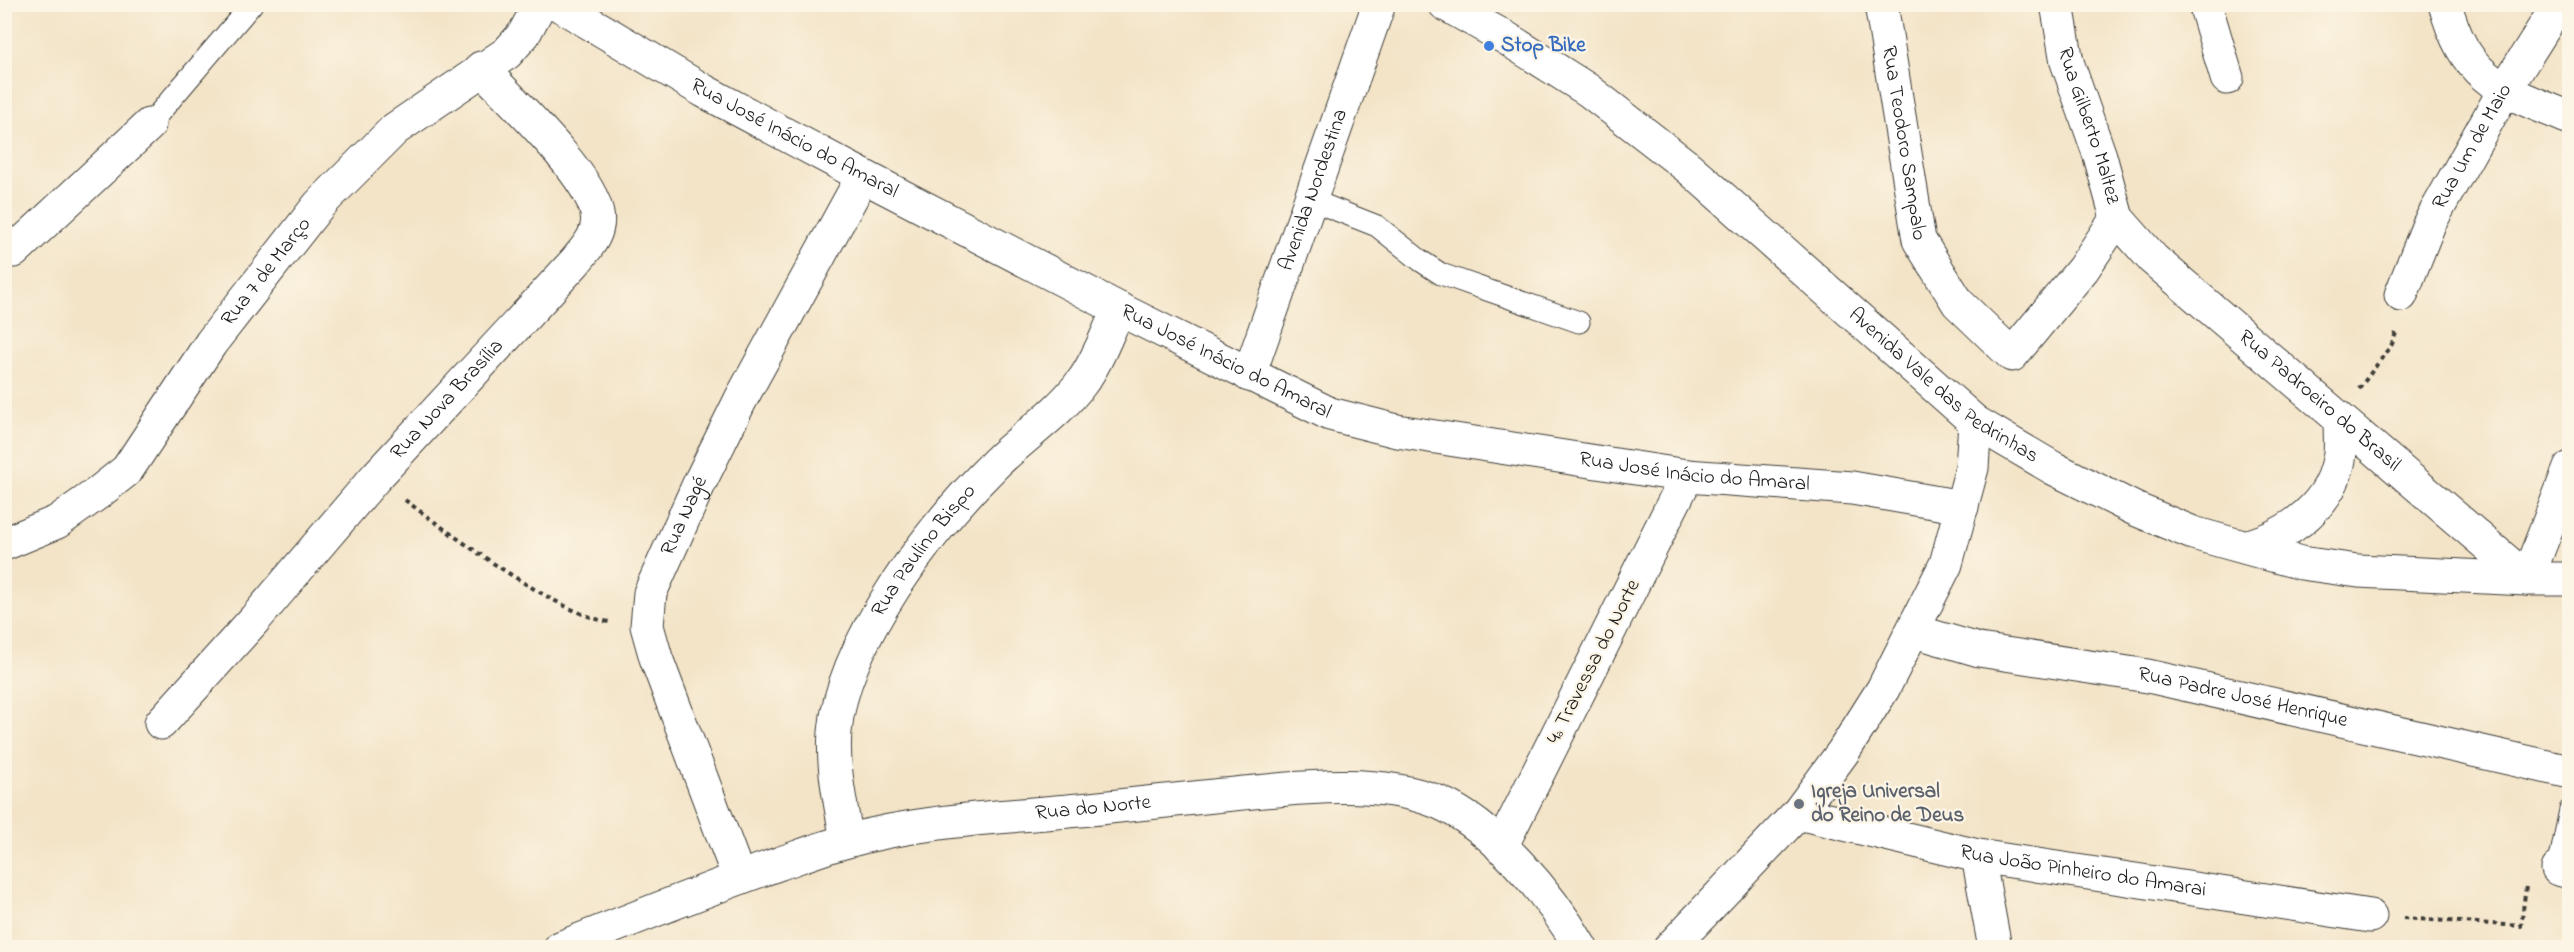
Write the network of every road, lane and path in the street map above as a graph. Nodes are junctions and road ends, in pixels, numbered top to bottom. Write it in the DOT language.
graph roads {
  1 [pos="252,4"];
  2 [pos="540,4"];
  3 [pos="558,4"];
  4 [pos="1379,4"];
  5 [pos="1444,4"];
  6 [pos="1881,4"];
  7 [pos="2057,4"];
  8 [pos="2205,4"];
  9 [pos="2445,4"];
  10 [pos="2559,4"];
  11 [pos="481,68"];
  12 [pos="2227,78"];
  13 [pos="2504,91"];
  14 [pos="2570,118"];
  15 [pos="149,125"];
  16 [pos="863,176"];
  17 [pos="1311,200"];
  18 [pos="2117,218"];
  19 [pos="4,240"];
  20 [pos="2401,295"];
  21 [pos="1119,309"];
  22 [pos="1579,322"];
  23 [pos="2012,355"];
  24 [pos="1249,375"];
  25 [pos="2340,420"];
  26 [pos="1976,422"];
  27 [pos="2570,468"];
  28 [pos="1687,476"];
  29 [pos="375,478"];
  30 [pos="1962,507"];
  31 [pos="4,544"];
  32 [pos="2245,548"];
  33 [pos="2528,579"];
  34 [pos="2570,579"];
  35 [pos="647,626"];
  36 [pos="1914,632"];
  37 [pos="161,723"];
  38 [pos="2570,772"];
  39 [pos="2570,810"];
  40 [pos="1798,813"];
  41 [pos="847,841"];
  42 [pos="1501,847"];
  43 [pos="1978,856"];
  44 [pos="2564,871"];
  45 [pos="739,878"];
  46 [pos="2370,916"];
  47 [pos="560,948"];
  48 [pos="1581,948"];
  49 [pos="1670,948"];
  50 [pos="1995,948"];
  1 -- 15 [label="lane"];
  2 -- 11 [label="street, Rua 7 de Março"];
  3 -- 16 [label="street, Rua José Inácio do Amaral"];
  4 -- 17 [label="street, Avenida Nordestina"];
  5 -- 26 [label="street, Avenida Vale das Pedrinhas"];
  6 -- 23 [label="street, Rua Teodoro Sampalo"];
  7 -- 18 [label="street, Rua Gilberto Maltez"];
  8 -- 12 [label="street"];
  9 -- 13 [label="street"];
  10 -- 13 [label="street, Rua Um de Maio"];
  11 -- 29 [label="street, Rua Nova Brasília"];
  11 -- 31 [label="street, Rua 7 de Março"];
  13 -- 14 [label="street"];
  13 -- 20 [label="street, Rua Um de Maio"];
  15 -- 19 [label="street"];
  16 -- 21 [label="street, Rua José Inácio do Amaral"];
  16 -- 35 [label="street, Rua Nagé"];
  17 -- 22 [label="lane"];
  17 -- 24 [label="street, Avenida Nordestina"];
  18 -- 23 [label="street, Rua Gilberto Maltez"];
  18 -- 25 [label="street, Rua Padroeiro do Brasil"];
  20 -- 25 [label="path"];
  21 -- 24 [label="street, Rua José Inácio do Amaral"];
  21 -- 41 [label="street, Rua Paulino Bispo"];
  24 -- 28 [label="street, Rua José Inácio do Amaral"];
  25 -- 32 [label="street"];
  25 -- 33 [label="street, Rua Padroeiro do Brasil"];
  26 -- 30 [label="street"];
  26 -- 32 [label="street, Avenida Vale das Pedrinhas"];
  27 -- 33 [label="street"];
  28 -- 30 [label="street, Rua José Inácio do Amaral"];
  28 -- 42 [label="street, 4ª Travessa do Norte"];
  29 -- 35 [label="path"];
  29 -- 37 [label="street, Rua Nova Brasília"];
  30 -- 36 [label="street"];
  32 -- 33 [label="street, Avenida Vale das Pedrinhas"];
  33 -- 34 [label="street, Avenida Vale das Pedrinhas"];
  35 -- 45 [label="street, Rua Nagé"];
  36 -- 38 [label="street, Rua Padre José Henrique"];
  36 -- 40 [label="street"];
  39 -- 44 [label="lane"];
  40 -- 43 [label="street, Rua João Pinheiro do Amarai"];
  40 -- 49 [label="street"];
  41 -- 42 [label="street, Rua do Norte"];
  41 -- 45 [label="street, Rua do Norte"];
  42 -- 48 [label="street, Rua do Norte"];
  43 -- 46 [label="street, Rua João Pinheiro do Amarai"];
  43 -- 50 [label="street"];
  44 -- 46 [label="path"];
  45 -- 47 [label="street, Rua do Norte"];
}
